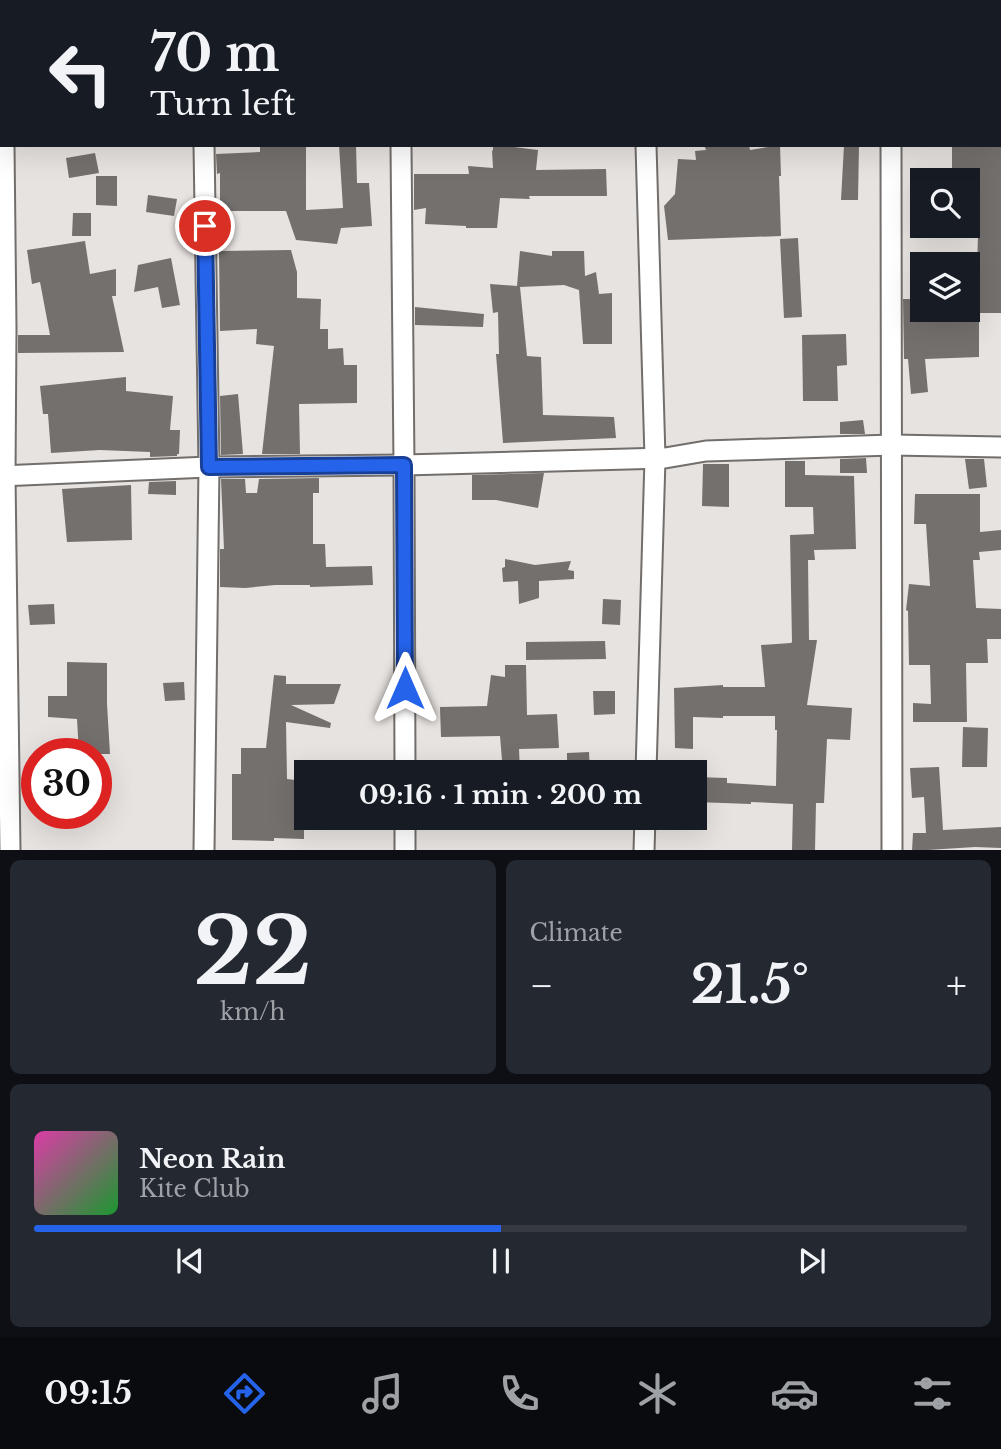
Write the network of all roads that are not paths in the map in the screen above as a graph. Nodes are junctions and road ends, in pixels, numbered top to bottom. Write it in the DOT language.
graph roads {
  1 [pos="4,147"];
  2 [pos="204,147"];
  3 [pos="401,147"];
  4 [pos="646,147"];
  5 [pos="891,147"];
  6 [pos="892,445"];
  7 [pos="1001,447"];
  8 [pos="654,458"];
  9 [pos="404,465"];
  10 [pos="209,467"];
  11 [pos="2,476"];
  12 [pos="405,760"];
  13 [pos="646,760"];
  14 [pos="405,830"];
  15 [pos="645,830"];
  16 [pos="10,850"];
  17 [pos="204,850"];
  18 [pos="405,850"];
  19 [pos="644,850"];
  20 [pos="892,850"];
  1 -- 11 [label="street"];
  2 -- 10 [label="street"];
  3 -- 9 [label="street"];
  4 -- 8 [label="street"];
  5 -- 6 [label="street"];
  6 -- 7 [label="street"];
  6 -- 8 [label="street"];
  6 -- 20 [label="street"];
  8 -- 9 [label="street"];
  8 -- 13 [label="street"];
  9 -- 10 [label="street"];
  9 -- 12 [label="street"];
  10 -- 11 [label="street"];
  10 -- 17 [label="street"];
  11 -- 16 [label="street"];
  14 -- 18 [label="street"];
  15 -- 19 [label="street"];
}
